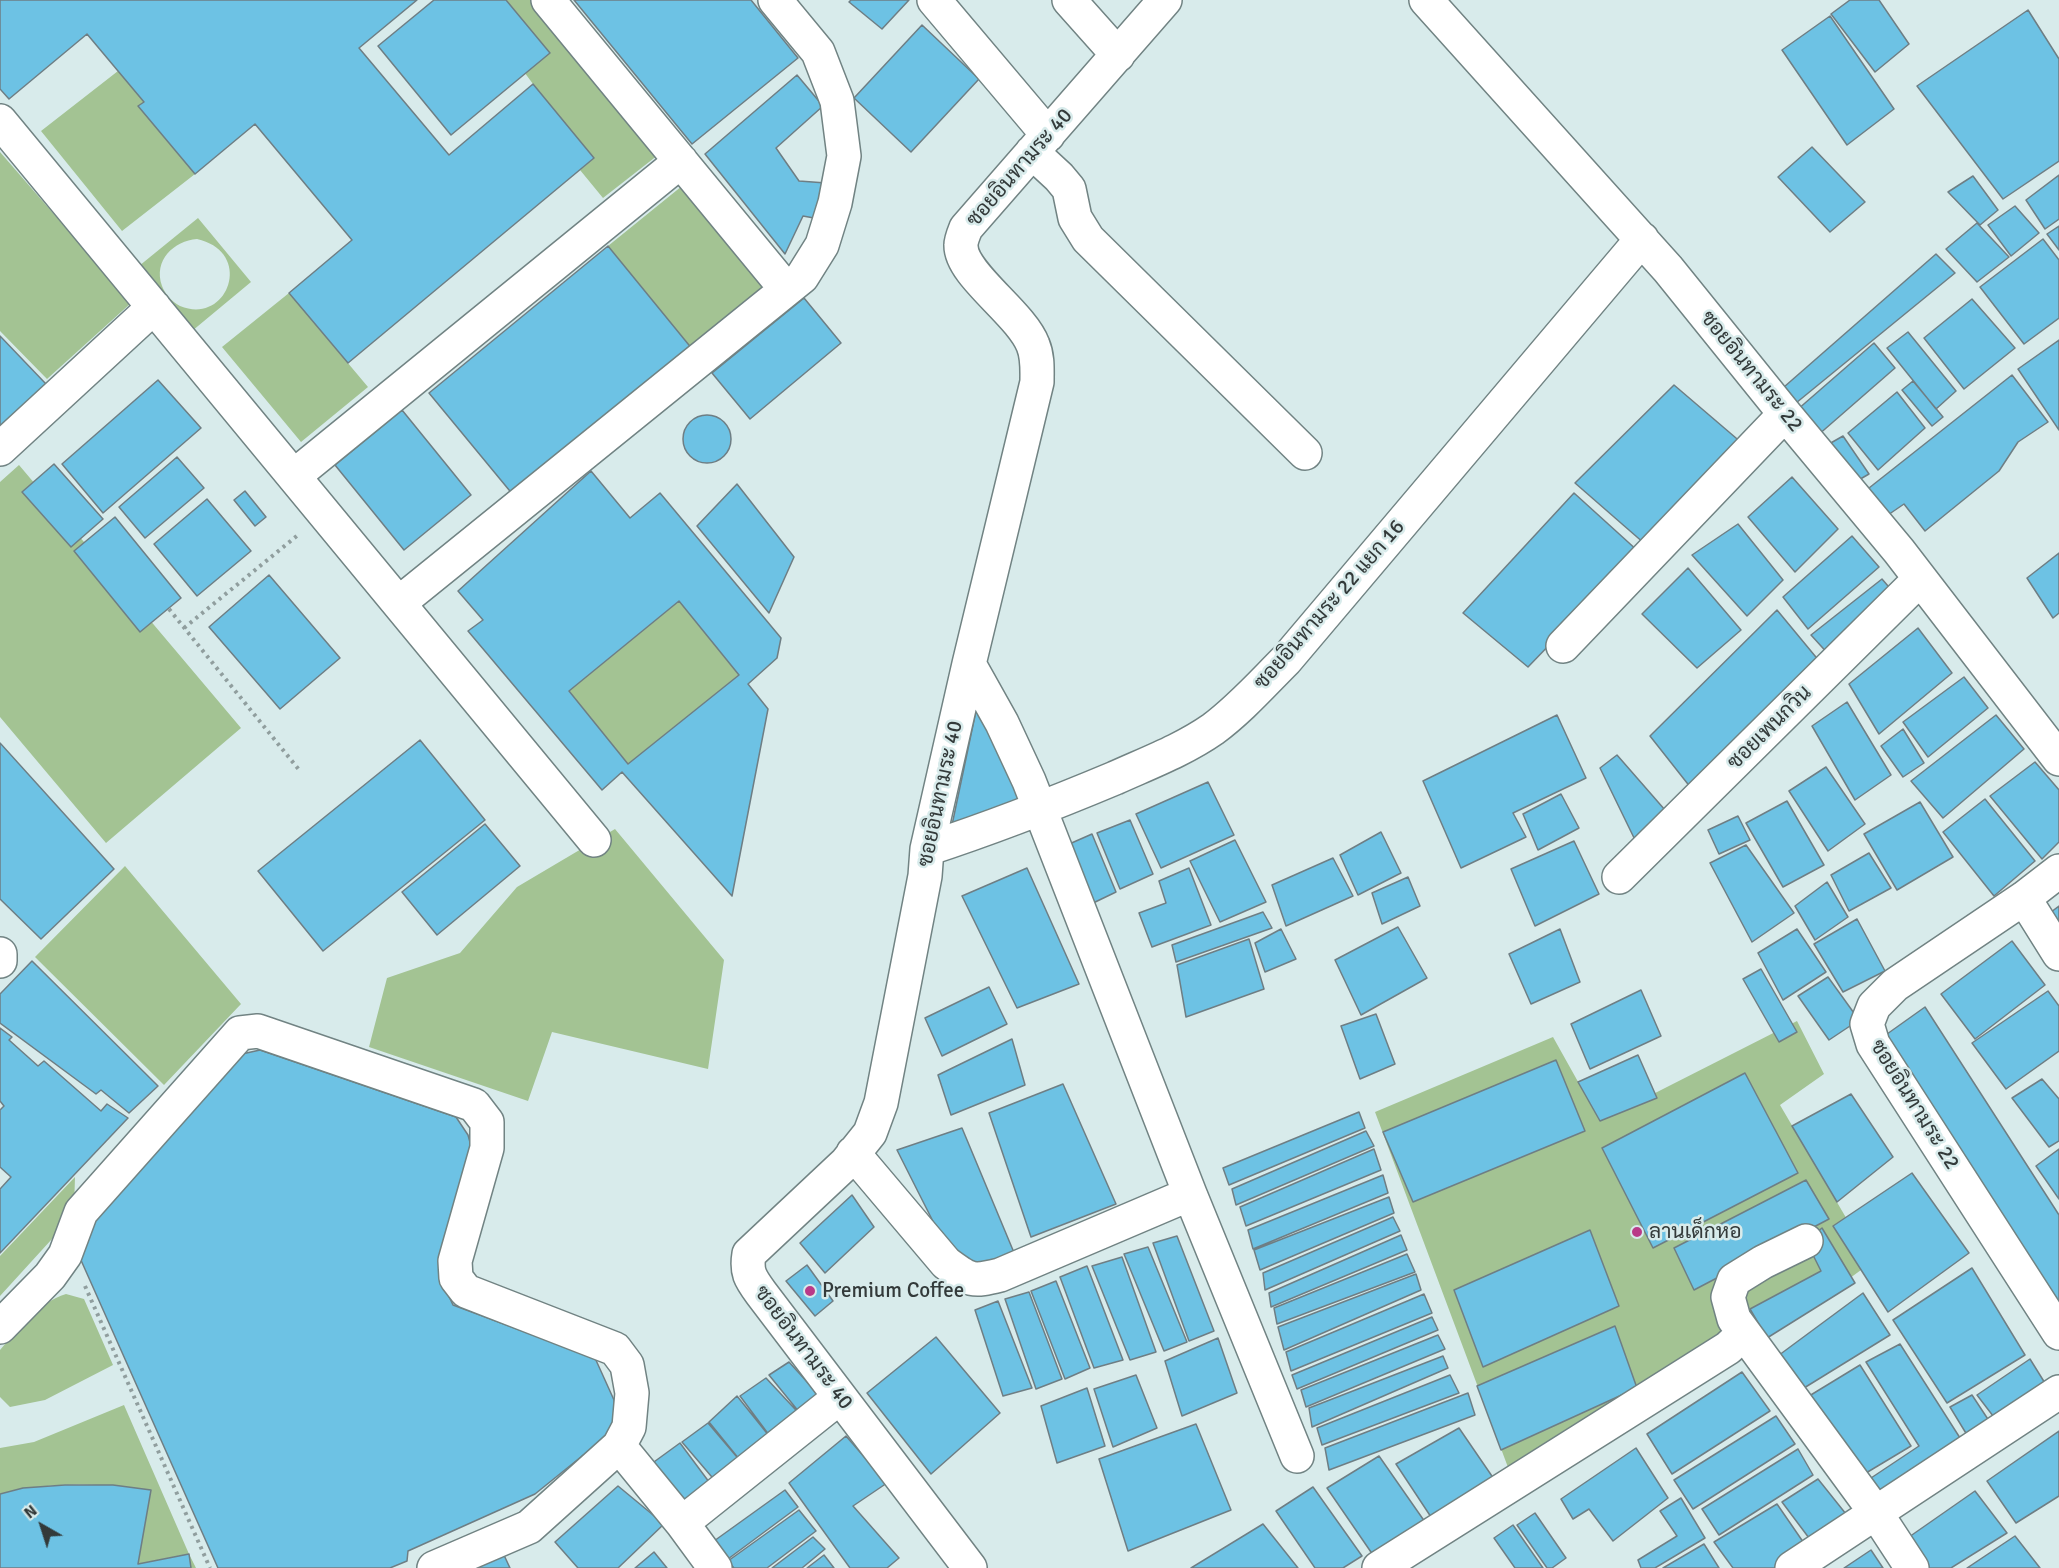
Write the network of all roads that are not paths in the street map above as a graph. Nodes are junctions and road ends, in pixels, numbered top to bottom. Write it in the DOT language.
graph roads {
  1 [pos="548,0"];
  2 [pos="775,0"];
  3 [pos="934,0"];
  4 [pos="1069,0"];
  5 [pos="1165,0"];
  6 [pos="1426,0"];
  7 [pos="1118,55"];
  8 [pos="0,121"];
  9 [pos="1040,144"];
  10 [pos="681,160"];
  11 [pos="1642,239"];
  12 [pos="786,289"];
  13 [pos="154,307"];
  14 [pos="1785,414"];
  15 [pos="0,448"];
  16 [pos="1305,453"];
  17 [pos="294,476"];
  18 [pos="1920,579"];
  19 [pos="399,603"];
  20 [pos="1563,646"];
  21 [pos="969,664"];
  22 [pos="2059,759"];
  23 [pos="1040,809"];
  24 [pos="594,840"];
  25 [pos="927,849"];
  26 [pos="2059,871"];
  27 [pos="1619,877"];
  28 [pos="2024,898"];
  29 [pos="0,954"];
  30 [pos="2059,954"];
  31 [pos="0,960"];
  32 [pos="854,1153"];
  33 [pos="1190,1194"];
  34 [pos="1806,1241"];
  35 [pos="0,1326"];
  36 [pos="2059,1334"];
  37 [pos="1744,1345"];
  38 [pos="2059,1392"];
  39 [pos="840,1397"];
  40 [pos="625,1454"];
  41 [pos="1297,1456"];
  42 [pos="1876,1513"];
  43 [pos="682,1523"];
  44 [pos="434,1568"];
  45 [pos="714,1568"];
  46 [pos="970,1568"];
  47 [pos="1379,1568"];
  48 [pos="1792,1568"];
  49 [pos="1912,1568"];
  1 -- 10 [label="street"];
  2 -- 12 [label="street"];
  3 -- 9 [label="street"];
  4 -- 7 [label="street"];
  5 -- 7 [label="street, ซอยอินทามระ 40"];
  6 -- 11 [label="street, ซอยอินทามระ 22"];
  7 -- 9 [label="street, ซอยอินทามระ 40"];
  8 -- 13 [label="street"];
  9 -- 16 [label="street"];
  9 -- 21 [label="street, ซอยอินทามระ 40"];
  10 -- 12 [label="street"];
  10 -- 17 [label="street"];
  11 -- 14 [label="street, ซอยอินทามระ 22"];
  11 -- 23 [label="street, ซอยอินทามระ 22 แยก 16"];
  12 -- 19 [label="street"];
  13 -- 15 [label="street"];
  13 -- 17 [label="street"];
  14 -- 18 [label="street, ซอยอินทามระ 22"];
  14 -- 20 [label="street"];
  17 -- 19 [label="street"];
  18 -- 22 [label="street, ซอยอินทามระ 22"];
  18 -- 27 [label="street, ซอยเพนกวิน"];
  19 -- 24 [label="street"];
  21 -- 23 [label="street"];
  21 -- 25 [label="street, ซอยอินทามระ 40"];
  23 -- 25 [label="street, ซอยอินทามระ 22 แยก 16"];
  23 -- 33 [label="street"];
  25 -- 32 [label="street, ซอยอินทามระ 40"];
  26 -- 28 [label="street, ซอยอินทามระ 22"];
  28 -- 30 [label="street"];
  28 -- 36 [label="street, ซอยอินทามระ 22"];
  29 -- 31 [label="street"];
  32 -- 33 [label="street"];
  32 -- 39 [label="street, ซอยอินทามระ 40"];
  33 -- 41 [label="street"];
  34 -- 37 [label="street"];
  35 -- 40 [label="street"];
  37 -- 42 [label="street"];
  37 -- 47 [label="street"];
  38 -- 42 [label="street"];
  39 -- 43 [label="street"];
  39 -- 46 [label="street, ซอยอินทามระ 40"];
  40 -- 43 [label="street"];
  40 -- 44 [label="street"];
  42 -- 48 [label="street"];
  42 -- 49 [label="street"];
  43 -- 45 [label="street"];
}
